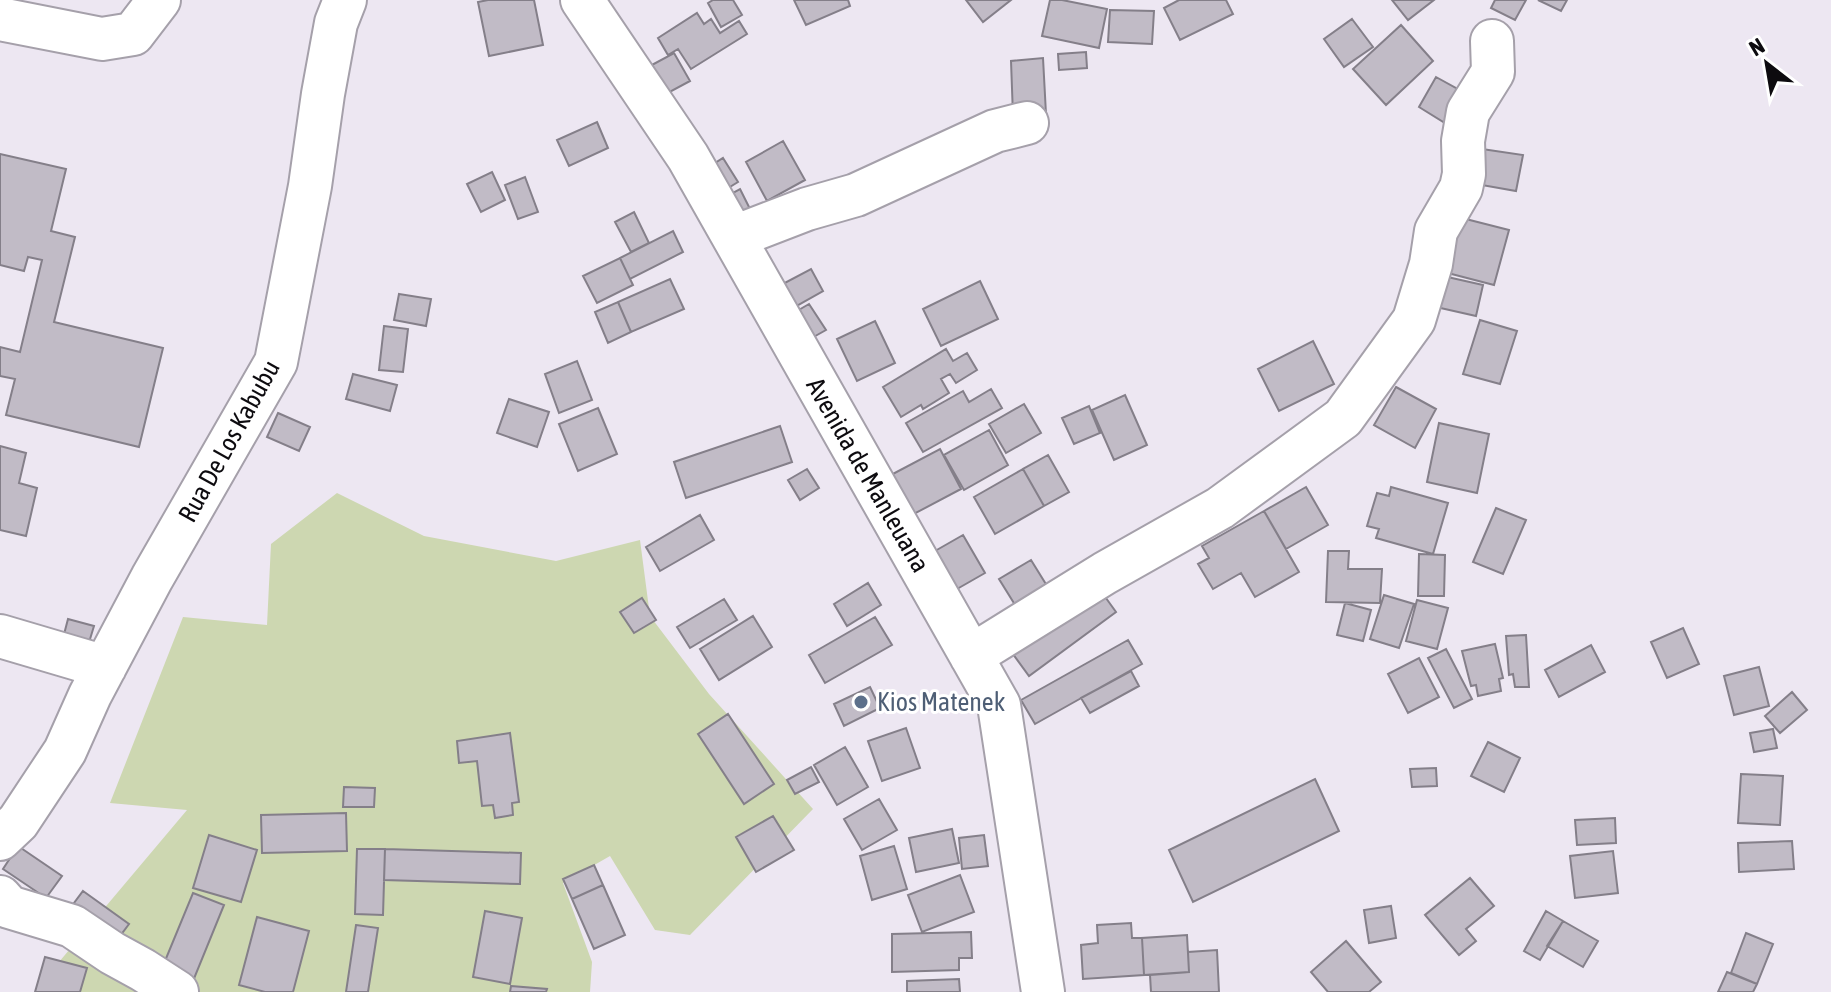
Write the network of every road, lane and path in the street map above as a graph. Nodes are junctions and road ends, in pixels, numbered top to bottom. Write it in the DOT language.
graph roads {
  1 [pos="159,0"];
  2 [pos="345,0"];
  3 [pos="582,0"];
  4 [pos="0,19"];
  5 [pos="1492,41"];
  6 [pos="1027,123"];
  7 [pos="734,237"];
  8 [pos="0,636"];
  9 [pos="971,656"];
  10 [pos="105,667"];
  11 [pos="0,839"];
  12 [pos="0,897"];
  13 [pos="177,992"];
  14 [pos="1043,992"];
  1 -- 4 [label="street"];
  2 -- 10 [label="street, Rua De Los Kabubu"];
  3 -- 7 [label="street, Avenida de Manleuana"];
  5 -- 9 [label="street"];
  6 -- 7 [label="street"];
  7 -- 9 [label="street, Avenida de Manleuana"];
  8 -- 10 [label="street"];
  9 -- 14 [label="street, Avenida de Manleuana"];
  10 -- 11 [label="street, Rua De Los Kabubu"];
  12 -- 13 [label="street"];
}
